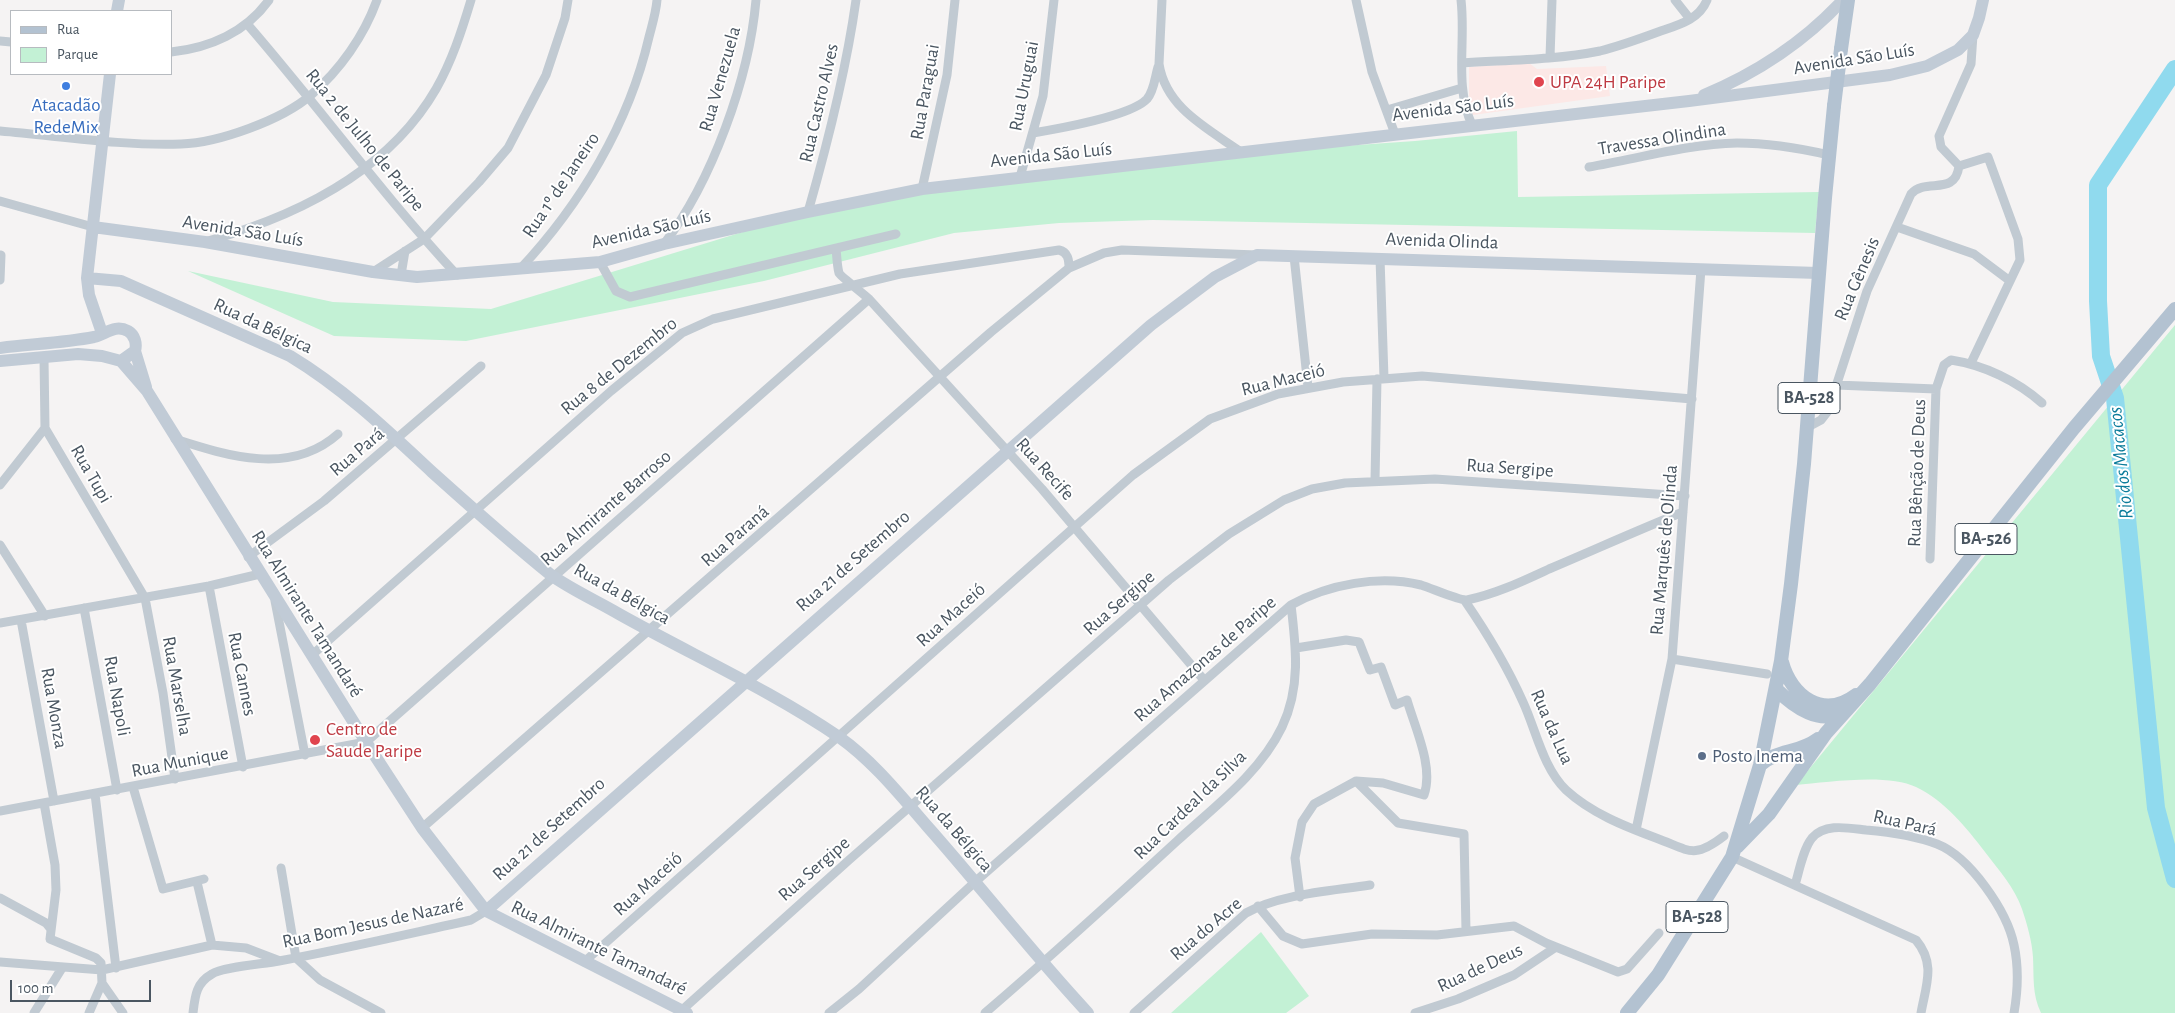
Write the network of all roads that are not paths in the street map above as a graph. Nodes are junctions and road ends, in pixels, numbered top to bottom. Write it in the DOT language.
graph roads {
  1 [pos="269,0"];
  2 [pos="377,0"];
  3 [pos="471,0"];
  4 [pos="568,0"];
  5 [pos="658,0"];
  6 [pos="756,0"];
  7 [pos="856,0"];
  8 [pos="955,0"];
  9 [pos="1054,0"];
  10 [pos="1162,0"];
  11 [pos="1356,0"];
  12 [pos="1461,0"];
  13 [pos="1552,0"];
  14 [pos="1675,0"];
  15 [pos="1707,0"];
  16 [pos="1843,0"];
  17 [pos="1848,0"];
  18 [pos="1982,0"];
  19 [pos="1690,20"];
  20 [pos="248,25"];
  21 [pos="1973,35"];
  22 [pos="172,52"];
  23 [pos="1550,57"];
  24 [pos="1462,63"];
  25 [pos="1159,64"];
  26 [pos="110,75"];
  27 [pos="1462,88"];
  28 [pos="310,96"];
  29 [pos="1689,101"];
  30 [pos="1386,110"];
  31 [pos="1472,125"];
  32 [pos="0,131"];
  33 [pos="1032,133"];
  34 [pos="1395,134"];
  35 [pos="104,140"];
  36 [pos="1241,152"];
  37 [pos="1829,155"];
  38 [pos="1959,166"];
  39 [pos="1589,167"];
  40 [pos="365,169"];
  41 [pos="1020,177"];
  42 [pos="922,190"];
  43 [pos="0,201"];
  44 [pos="808,212"];
  45 [pos="93,227"];
  46 [pos="1897,227"];
  47 [pos="245,230"];
  48 [pos="896,234"];
  49 [pos="424,239"];
  50 [pos="205,242"];
  51 [pos="664,244"];
  52 [pos="238,248"];
  53 [pos="836,249"];
  54 [pos="405,251"];
  55 [pos="1,255"];
  56 [pos="1257,255"];
  57 [pos="1294,256"];
  58 [pos="1380,258"];
  59 [pos="600,262"];
  60 [pos="1069,268"];
  61 [pos="1701,268"];
  62 [pos="520,269"];
  63 [pos="373,272"];
  64 [pos="1818,273"];
  65 [pos="401,275"];
  66 [pos="457,275"];
  67 [pos="87,278"];
  68 [pos="0,280"];
  69 [pos="2010,281"];
  70 [pos="855,285"];
  71 [pos="869,300"];
  72 [pos="2175,309"];
  73 [pos="102,333"];
  74 [pos="0,348"];
  75 [pos="135,351"];
  76 [pos="44,358"];
  77 [pos="0,361"];
  78 [pos="121,361"];
  79 [pos="1971,363"];
  80 [pos="481,366"];
  81 [pos="941,377"];
  82 [pos="1381,378"];
  83 [pos="1836,385"];
  84 [pos="1308,387"];
  85 [pos="1936,388"];
  86 [pos="147,391"];
  87 [pos="1692,399"];
  88 [pos="2042,403"];
  89 [pos="45,428"];
  90 [pos="1806,428"];
  91 [pos="338,434"];
  92 [pos="175,439"];
  93 [pos="398,440"];
  94 [pos="1007,451"];
  95 [pos="1375,481"];
  96 [pos="0,485"];
  97 [pos="1685,496"];
  98 [pos="474,510"];
  99 [pos="1683,512"];
  100 [pos="1074,528"];
  101 [pos="0,545"];
  102 [pos="248,557"];
  103 [pos="1930,559"];
  104 [pos="260,574"];
  105 [pos="553,576"];
  106 [pos="209,586"];
  107 [pos="144,598"];
  108 [pos="275,600"];
  109 [pos="1464,600"];
  110 [pos="1291,604"];
  111 [pos="1140,606"];
  112 [pos="84,608"];
  113 [pos="45,616"];
  114 [pos="21,620"];
  115 [pos="0,623"];
  116 [pos="650,632"];
  117 [pos="1296,648"];
  118 [pos="312,654"];
  119 [pos="1672,659"];
  120 [pos="1782,661"];
  121 [pos="1767,674"];
  122 [pos="1204,680"];
  123 [pos="744,682"];
  124 [pos="1870,684"];
  125 [pos="1776,689"];
  126 [pos="1857,699"];
  127 [pos="1826,733"];
  128 [pos="838,737"];
  129 [pos="366,742"];
  130 [pos="305,755"];
  131 [pos="1760,766"];
  132 [pos="243,767"];
  133 [pos="175,779"];
  134 [pos="1356,781"];
  135 [pos="134,788"];
  136 [pos="117,790"];
  137 [pos="95,794"];
  138 [pos="54,802"];
  139 [pos="44,803"];
  140 [pos="910,806"];
  141 [pos="0,811"];
  142 [pos="422,828"];
  143 [pos="1636,830"];
  144 [pos="1724,836"];
  145 [pos="1734,852"];
  146 [pos="281,868"];
  147 [pos="976,881"];
  148 [pos="1370,885"];
  149 [pos="1795,885"];
  150 [pos="1300,896"];
  151 [pos="0,898"];
  152 [pos="1258,906"];
  153 [pos="486,912"];
  154 [pos="50,928"];
  155 [pos="1466,932"];
  156 [pos="1659,932"];
  157 [pos="212,945"];
  158 [pos="1556,947"];
  159 [pos="296,958"];
  160 [pos="280,961"];
  161 [pos="0,962"];
  162 [pos="584,962"];
  163 [pos="1042,964"];
  164 [pos="62,968"];
  165 [pos="116,968"];
  166 [pos="102,970"];
  167 [pos="102,983"];
  168 [pos="685,1011"];
  169 [pos="34,1013"];
  170 [pos="89,1013"];
  171 [pos="123,1013"];
  172 [pos="193,1013"];
  173 [pos="381,1013"];
  174 [pos="829,1013"];
  175 [pos="984,1013"];
  176 [pos="1088,1013"];
  177 [pos="1134,1013"];
  178 [pos="1415,1013"];
  179 [pos="1628,1013"];
  180 [pos="1921,1013"];
  181 [pos="2014,1013"];
  1 -- 20 [label="street"];
  2 -- 28 [label="street"];
  3 -- 40 [label="street"];
  4 -- 49 [label="street"];
  5 -- 62 [label="street, Rua 1º de Janeiro"];
  6 -- 51 [label="street, Rua Venezuela"];
  7 -- 44 [label="street, Rua Castro Alves"];
  8 -- 42 [label="street, Rua Paraguai"];
  9 -- 33 [label="street, Rua Uruguai"];
  10 -- 25 [label="street"];
  11 -- 30 [label="street"];
  12 -- 24 [label="street"];
  13 -- 23 [label="street"];
  14 -- 19 [label="street"];
  15 -- 19 [label="street"];
  16 -- 29 [label="main road"];
  17 -- 37 [label="main road, BA-528, bridge"];
  18 -- 21 [label="main road, Avenida São Luís"];
  19 -- 23 [label="street"];
  20 -- 22 [label="street"];
  20 -- 28 [label="street, Rua 2 de Julho de Paripe"];
  21 -- 29 [label="main road, Avenida São Luís"];
  21 -- 38 [label="street"];
  23 -- 24 [label="street"];
  24 -- 27 [label="street"];
  25 -- 33 [label="street"];
  25 -- 36 [label="street"];
  26 -- 35 [label="main road"];
  27 -- 30 [label="street"];
  27 -- 31 [label="street"];
  28 -- 35 [label="street"];
  28 -- 40 [label="street, Rua 2 de Julho de Paripe"];
  29 -- 31 [label="main road, Avenida São Luís"];
  30 -- 34 [label="street"];
  31 -- 34 [label="main road, Avenida São Luís"];
  32 -- 35 [label="street"];
  33 -- 41 [label="street, Rua Uruguai"];
  34 -- 36 [label="main road, Avenida São Luís"];
  35 -- 45 [label="main road"];
  36 -- 41 [label="main road, Avenida São Luís"];
  37 -- 39 [label="street, Travessa Olindina"];
  37 -- 64 [label="main road, BA-528"];
  38 -- 46 [label="street, Rua Gênesis"];
  38 -- 69 [label="street"];
  40 -- 47 [label="street"];
  40 -- 49 [label="street, Rua 2 de Julho de Paripe"];
  41 -- 42 [label="main road, Avenida São Luís"];
  42 -- 44 [label="main road, Avenida São Luís"];
  43 -- 45 [label="street"];
  44 -- 51 [label="main road, Avenida São Luís"];
  45 -- 50 [label="main road, Avenida São Luís"];
  45 -- 67 [label="main road"];
  46 -- 69 [label="street"];
  46 -- 83 [label="street, Rua Gênesis"];
  47 -- 50 [label="street"];
  47 -- 52 [label="street"];
  48 -- 53 [label="street"];
  49 -- 54 [label="street"];
  49 -- 66 [label="street, Rua 2 de Julho de Paripe"];
  50 -- 52 [label="main road, Avenida São Luís"];
  51 -- 59 [label="main road, Avenida São Luís"];
  52 -- 63 [label="main road, Avenida São Luís"];
  53 -- 59 [label="street"];
  53 -- 70 [label="street, Rua Recife"];
  54 -- 63 [label="street"];
  54 -- 65 [label="street"];
  55 -- 68 [label="street"];
  56 -- 57 [label="main road, Avenida Olinda"];
  56 -- 60 [label="street, Avenida Olinda"];
  56 -- 94 [label="main road, Rua 21 de Setembro"];
  57 -- 58 [label="main road, Avenida Olinda"];
  57 -- 84 [label="street"];
  58 -- 61 [label="main road, Avenida Olinda"];
  58 -- 82 [label="street"];
  59 -- 62 [label="main road, Avenida São Luís"];
  60 -- 70 [label="street, Rua 8 de Dezembro"];
  60 -- 81 [label="street, Rua Paraná"];
  61 -- 64 [label="main road, Avenida Olinda"];
  61 -- 87 [label="street, Rua Marquês de Olinda"];
  62 -- 66 [label="main road, Avenida São Luís"];
  63 -- 65 [label="main road, Avenida São Luís"];
  64 -- 90 [label="main road, BA-528"];
  65 -- 66 [label="main road, Avenida São Luís"];
  67 -- 73 [label="main road"];
  67 -- 93 [label="main road, Rua da Bélgica"];
  69 -- 79 [label="street"];
  70 -- 71 [label="street, Rua Recife"];
  70 -- 98 [label="street, Rua 8 de Dezembro"];
  71 -- 81 [label="street, Rua Recife"];
  71 -- 105 [label="street, Rua Almirante Barroso"];
  72 -- 124 [label="main road, BA-526"];
  73 -- 74 [label="main road"];
  73 -- 75 [label="main road, Rua Almirante Tamandaré"];
  75 -- 78 [label="main road"];
  75 -- 86 [label="main road, Rua Almirante Tamandaré"];
  76 -- 77 [label="main road"];
  76 -- 78 [label="main road"];
  76 -- 89 [label="street, Rua Tupi"];
  78 -- 86 [label="main road, Rua Almirante Tamandaré"];
  79 -- 85 [label="street"];
  79 -- 88 [label="street"];
  80 -- 93 [label="street, Rua Pará"];
  81 -- 94 [label="street, Rua Recife"];
  81 -- 116 [label="street, Rua Paraná"];
  82 -- 84 [label="street, Rua Maceió"];
  82 -- 87 [label="street, Rua Maceió"];
  82 -- 95 [label="street"];
  83 -- 85 [label="street"];
  83 -- 90 [label="street, Rua Gênesis"];
  84 -- 100 [label="street, Rua Maceió"];
  85 -- 103 [label="street, Rua Bênção de Deus"];
  86 -- 92 [label="main road, Rua Almirante Tamandaré"];
  87 -- 97 [label="street, Rua Marquês de Olinda"];
  89 -- 96 [label="street"];
  89 -- 107 [label="street, Rua Tupi"];
  90 -- 120 [label="main road, BA-528"];
  91 -- 92 [label="street"];
  92 -- 102 [label="main road, Rua Almirante Tamandaré"];
  93 -- 98 [label="main road, Rua da Bélgica"];
  93 -- 102 [label="street, Rua Pará"];
  94 -- 100 [label="street, Rua Recife"];
  94 -- 123 [label="main road, Rua 21 de Setembro"];
  95 -- 97 [label="street, Rua Sergipe"];
  95 -- 111 [label="street, Rua Sergipe"];
  97 -- 99 [label="street, Rua Marquês de Olinda"];
  98 -- 105 [label="main road, Rua da Bélgica"];
  98 -- 118 [label="street, Rua 8 de Dezembro"];
  99 -- 109 [label="street"];
  99 -- 119 [label="street, Rua Marquês de Olinda"];
  100 -- 111 [label="street, Rua Recife"];
  100 -- 128 [label="street, Rua Maceió"];
  101 -- 113 [label="street"];
  102 -- 104 [label="main road, Rua Almirante Tamandaré"];
  104 -- 106 [label="street"];
  104 -- 108 [label="main road, Rua Almirante Tamandaré"];
  105 -- 116 [label="main road, Rua da Bélgica"];
  105 -- 129 [label="street, Rua Almirante Barroso"];
  106 -- 107 [label="street"];
  106 -- 132 [label="street, Rua Cannes"];
  107 -- 112 [label="street"];
  107 -- 133 [label="street, Rua Marselha"];
  108 -- 118 [label="main road, Rua Almirante Tamandaré"];
  108 -- 130 [label="street"];
  109 -- 110 [label="street, Rua Amazonas de Paripe"];
  109 -- 143 [label="street, Rua da Lua"];
  110 -- 117 [label="street, Rua Cardeal da Silva"];
  110 -- 122 [label="street, Rua Amazonas de Paripe"];
  111 -- 122 [label="street, Rua Recife"];
  111 -- 140 [label="street, Rua Sergipe"];
  112 -- 113 [label="street"];
  112 -- 136 [label="street, Rua Napoli"];
  113 -- 114 [label="street"];
  114 -- 115 [label="street"];
  114 -- 138 [label="street, Rua Monza"];
  116 -- 123 [label="main road, Rua da Bélgica"];
  116 -- 142 [label="street, Rua Paraná"];
  117 -- 134 [label="street"];
  117 -- 163 [label="street, Rua Cardeal da Silva"];
  118 -- 129 [label="main road, Rua Almirante Tamandaré"];
  119 -- 121 [label="street"];
  119 -- 143 [label="street, Rua Marquês de Olinda"];
  120 -- 121 [label="street"];
  120 -- 124 [label="main road"];
  120 -- 125 [label="main road, BA-528"];
  121 -- 125 [label="street"];
  122 -- 147 [label="street, Rua Amazonas de Paripe"];
  123 -- 128 [label="main road, Rua da Bélgica"];
  123 -- 153 [label="main road, Rua 21 de Setembro"];
  124 -- 126 [label="main road, BA-526"];
  125 -- 126 [label="main road"];
  125 -- 131 [label="main road, BA-528"];
  126 -- 127 [label="main road, BA-526"];
  127 -- 131 [label="main road, BA-526"];
  127 -- 145 [label="main road, BA-526"];
  128 -- 140 [label="main road, Rua da Bélgica"];
  128 -- 162 [label="street, Rua Maceió"];
  129 -- 130 [label="street, Rua Munique"];
  129 -- 142 [label="main road, Rua Almirante Tamandaré"];
  130 -- 132 [label="street, Rua Munique"];
  131 -- 145 [label="main road, BA-528"];
  132 -- 133 [label="street, Rua Munique"];
  133 -- 135 [label="street, Rua Munique"];
  134 -- 150 [label="street"];
  134 -- 155 [label="street"];
  135 -- 136 [label="street, Rua Munique"];
  135 -- 157 [label="street"];
  136 -- 137 [label="street, Rua Munique"];
  137 -- 138 [label="street, Rua Munique"];
  137 -- 165 [label="street"];
  138 -- 139 [label="street, Rua Munique"];
  139 -- 141 [label="street, Rua Munique"];
  139 -- 154 [label="street"];
  140 -- 147 [label="main road, Rua da Bélgica"];
  140 -- 168 [label="street, Rua Sergipe"];
  142 -- 153 [label="main road, Rua Almirante Tamandaré"];
  143 -- 144 [label="street, Rua da Lua"];
  145 -- 149 [label="street"];
  145 -- 179 [label="main road, BA-528"];
  146 -- 159 [label="street"];
  147 -- 163 [label="main road, Rua da Bélgica"];
  147 -- 174 [label="street, Rua Amazonas de Paripe"];
  148 -- 150 [label="street, Rua do Acre"];
  149 -- 180 [label="street"];
  149 -- 181 [label="street, Rua Pará"];
  150 -- 152 [label="street, Rua do Acre"];
  151 -- 154 [label="street"];
  152 -- 155 [label="street"];
  152 -- 177 [label="street, Rua do Acre"];
  153 -- 159 [label="street, Rua Bom Jesus de Nazaré"];
  153 -- 162 [label="main road, Rua Almirante Tamandaré"];
  154 -- 166 [label="street"];
  155 -- 158 [label="street"];
  156 -- 158 [label="street"];
  157 -- 160 [label="street, Rua Bom Jesus de Nazaré"];
  157 -- 165 [label="street, Rua Bom Jesus de Nazaré"];
  158 -- 178 [label="street, Rua de Deus"];
  159 -- 160 [label="street, Rua Bom Jesus de Nazaré"];
  159 -- 173 [label="street"];
  160 -- 172 [label="street"];
  161 -- 164 [label="street, Rua Bom Jesus de Nazaré"];
  162 -- 168 [label="main road, Rua Almirante Tamandaré"];
  163 -- 175 [label="street, Rua Cardeal da Silva"];
  163 -- 176 [label="main road, Rua da Bélgica"];
  164 -- 166 [label="street, Rua Bom Jesus de Nazaré"];
  164 -- 169 [label="street"];
  165 -- 166 [label="street, Rua Bom Jesus de Nazaré"];
  166 -- 167 [label="street"];
  167 -- 170 [label="street"];
  167 -- 171 [label="street"];
}
